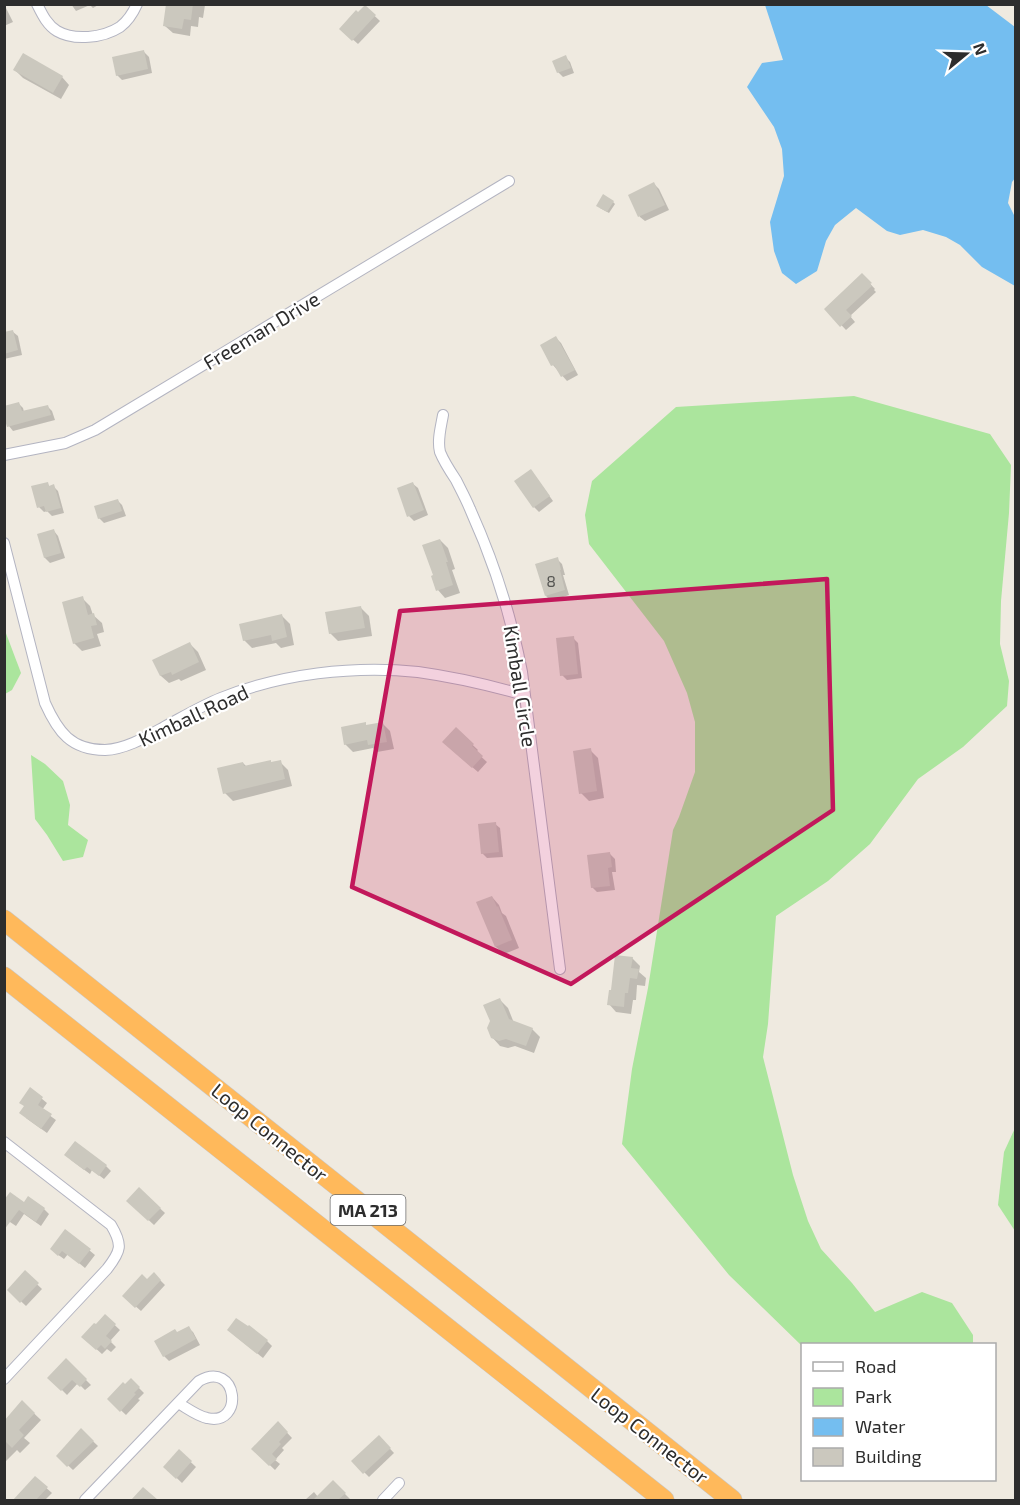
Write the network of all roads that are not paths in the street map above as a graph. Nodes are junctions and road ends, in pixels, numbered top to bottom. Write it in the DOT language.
graph roads {
  1 [pos="37,4"];
  2 [pos="137,4"];
  3 [pos="509,182"];
  4 [pos="443,415"];
  5 [pos="4,455"];
  6 [pos="4,543"];
  7 [pos="524,695"];
  8 [pos="4,920"];
  9 [pos="560,969"];
  10 [pos="4,977"];
  11 [pos="4,1142"];
  12 [pos="4,1379"];
  13 [pos="178,1403"];
  14 [pos="399,1483"];
  15 [pos="85,1500"];
  16 [pos="383,1500"];
  17 [pos="663,1500"];
  18 [pos="732,1500"];
  1 -- 2 [label="street"];
  3 -- 5 [label="street, Freeman Drive"];
  4 -- 7 [label="street, Kimball Circle"];
  6 -- 7 [label="street, Kimball Road"];
  7 -- 9 [label="street, Kimball Circle"];
  8 -- 18 [label="highway, Loop Connector / MA 213"];
  10 -- 17 [label="highway, MA 213"];
  11 -- 12 [label="street"];
  13 -- 13 [label="street"];
  13 -- 15 [label="street"];
  14 -- 16 [label="street"];
}
